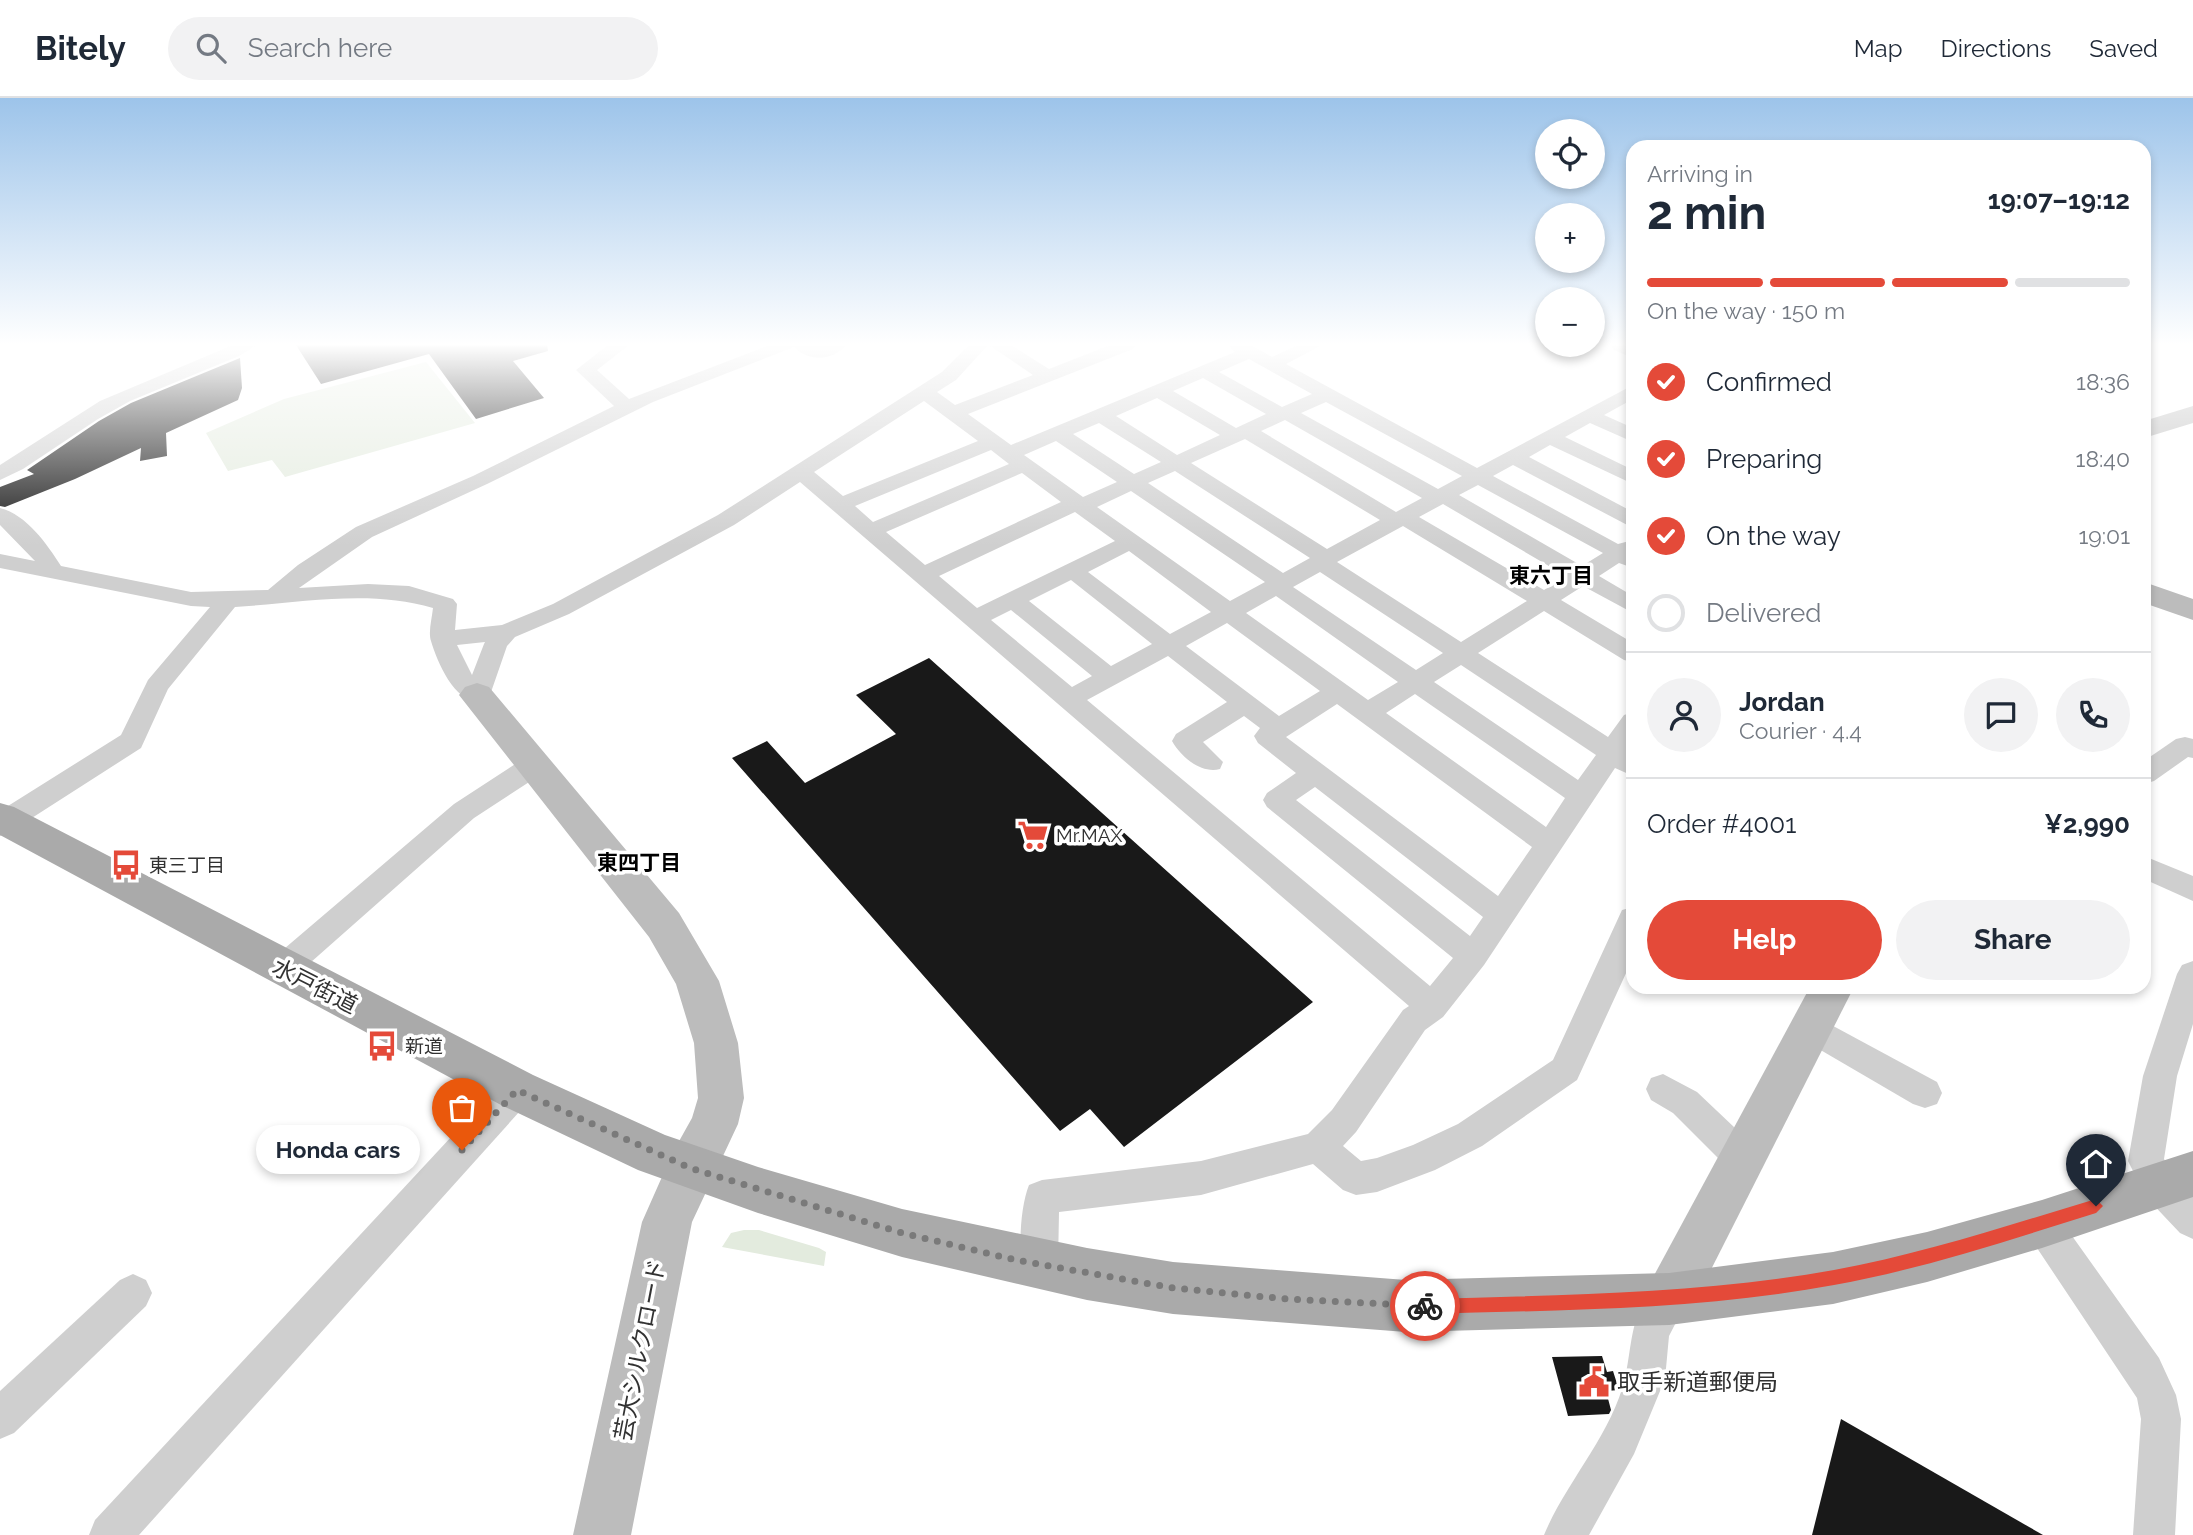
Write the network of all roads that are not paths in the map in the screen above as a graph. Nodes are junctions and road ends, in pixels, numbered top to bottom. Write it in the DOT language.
graph roads {
  1 [pos="96,412"];
  2 [pos="616,412"];
  3 [pos="892,412"];
  4 [pos="1108,412"];
  5 [pos="1199,412"];
  6 [pos="1280,412"];
  7 [pos="1288,412"];
  8 [pos="1360,412"];
  9 [pos="1595,412"];
  10 [pos="953,413"];
  11 [pos="1284,414"];
  12 [pos="2193,414"];
  13 [pos="1101,415"];
  14 [pos="1589,415"];
  15 [pos="2151,428"];
  16 [pos="1058,433"];
  17 [pos="1626,433"];
  18 [pos="1241,434"];
  19 [pos="1550,437"];
  20 [pos="1008,454"];
  21 [pos="1514,457"];
  22 [pos="1176,463"];
  23 [pos="801,472"];
  24 [pos="0,474"];
  25 [pos="1626,475"];
  26 [pos="1478,476"];
  27 [pos="1133,483"];
  28 [pos="1441,496"];
  29 [pos="840,505"];
  30 [pos="1079,505"];
  31 [pos="0,515"];
  32 [pos="1626,517"];
  33 [pos="1400,519"];
  34 [pos="871,531"];
  35 [pos="1130,542"];
  36 [pos="1626,552"];
  37 [pos="1626,554"];
  38 [pos="1324,560"];
  39 [pos="0,561"];
  40 [pos="53,571"];
  41 [pos="1073,571"];
  42 [pos="923,575"];
  43 [pos="1582,576"];
  44 [pos="1279,584"];
  45 [pos="2151,595"];
  46 [pos="274,597"];
  47 [pos="228,600"];
  48 [pos="1013,600"];
  49 [pos="1544,601"];
  50 [pos="1626,602"];
  51 [pos="2193,610"];
  52 [pos="1228,613"];
  53 [pos="974,620"];
  54 [pos="506,632"];
  55 [pos="442,639"];
  56 [pos="1170,644"];
  57 [pos="1626,650"];
  58 [pos="1460,654"];
  59 [pos="1110,677"];
  60 [pos="1415,682"];
  61 [pos="1337,692"];
  62 [pos="477,695"];
  63 [pos="1070,699"];
  64 [pos="1245,703"];
  65 [pos="1367,713"];
  66 [pos="1277,728"];
  67 [pos="2193,749"];
  68 [pos="1622,760"];
  69 [pos="1210,762"];
  70 [pos="533,766"];
  71 [pos="2151,769"];
  72 [pos="1315,773"];
  73 [pos="1582,796"];
  74 [pos="2,821"];
  75 [pos="1549,844"];
  76 [pos="2151,870"];
  77 [pos="2193,889"];
  78 [pos="1501,915"];
  79 [pos="1626,937"];
  80 [pos="1473,956"];
  81 [pos="282,969"];
  82 [pos="2193,974"];
  83 [pos="1828,994"];
  84 [pos="1432,1007"];
  85 [pos="1811,1028"];
  86 [pos="1663,1089"];
  87 [pos="517,1090"];
  88 [pos="1925,1093"];
  89 [pos="1318,1147"];
  90 [pos="1742,1157"];
  91 [pos="690,1168"];
  92 [pos="2176,1180"];
  93 [pos="2193,1221"];
  94 [pos="2042,1224"];
  95 [pos="1039,1265"];
  96 [pos="133,1293"];
  97 [pos="1669,1299"];
  98 [pos="0,1419"];
  99 [pos="110,1535"];
  100 [pos="602,1535"];
  101 [pos="1565,1535"];
  102 [pos="2154,1535"];
  1 -- 24 [label="street"];
  2 -- 46 [label="street"];
  3 -- 23 [label="street"];
  4 -- 13 [label="street"];
  5 -- 18 [label="street"];
  6 -- 11 [label="street"];
  7 -- 11 [label="street"];
  8 -- 26 [label="street"];
  9 -- 14 [label="street"];
  10 -- 20 [label="street"];
  11 -- 18 [label="street"];
  11 -- 28 [label="street"];
  12 -- 15 [label="street"];
  13 -- 16 [label="street"];
  13 -- 22 [label="street"];
  14 -- 17 [label="street"];
  14 -- 19 [label="street"];
  16 -- 20 [label="street"];
  16 -- 27 [label="street"];
  18 -- 22 [label="street"];
  18 -- 33 [label="street"];
  19 -- 21 [label="street"];
  19 -- 25 [label="street"];
  20 -- 29 [label="street"];
  20 -- 30 [label="street"];
  20 -- 34 [label="street"];
  21 -- 26 [label="street"];
  21 -- 32 [label="street"];
  22 -- 27 [label="street"];
  22 -- 38 [label="street"];
  23 -- 29 [label="street"];
  23 -- 54 [label="street"];
  26 -- 28 [label="street"];
  26 -- 36 [label="street"];
  27 -- 30 [label="street"];
  27 -- 44 [label="street"];
  28 -- 33 [label="street"];
  28 -- 43 [label="street"];
  29 -- 34 [label="street"];
  30 -- 35 [label="street"];
  30 -- 42 [label="street"];
  31 -- 40 [label="street"];
  33 -- 38 [label="street"];
  33 -- 49 [label="street"];
  34 -- 42 [label="street"];
  35 -- 41 [label="street"];
  35 -- 52 [label="street"];
  37 -- 43 [label="street"];
  38 -- 44 [label="street"];
  38 -- 58 [label="street"];
  39 -- 40 [label="street"];
  40 -- 47 [label="street"];
  41 -- 48 [label="street"];
  41 -- 56 [label="street"];
  42 -- 53 [label="street"];
  43 -- 49 [label="street"];
  43 -- 50 [label="street"];
  44 -- 52 [label="street"];
  44 -- 60 [label="street"];
  45 -- 51 [label="street"];
  46 -- 47 [label="street"];
  46 -- 55 [label="street"];
  47 -- 74 [label="street"];
  48 -- 53 [label="street"];
  48 -- 59 [label="street"];
  49 -- 57 [label="street"];
  49 -- 58 [label="street"];
  52 -- 56 [label="street"];
  52 -- 61 [label="street"];
  53 -- 63 [label="street"];
  54 -- 55 [label="street"];
  54 -- 62 [label="street"];
  55 -- 62 [label="street"];
  56 -- 59 [label="street"];
  56 -- 64 [label="street"];
  58 -- 60 [label="street"];
  58 -- 68 [label="street"];
  59 -- 63 [label="street"];
  60 -- 65 [label="street"];
  60 -- 73 [label="street"];
  61 -- 65 [label="street"];
  61 -- 66 [label="street"];
  62 -- 70 [label="street, 芸大シルクロード"];
  63 -- 84 [label="street"];
  64 -- 66 [label="street"];
  64 -- 69 [label="street"];
  65 -- 75 [label="street"];
  66 -- 72 [label="street"];
  67 -- 71 [label="street"];
  68 -- 73 [label="street"];
  70 -- 81 [label="street"];
  70 -- 91 [label="street, 芸大シルクロード"];
  72 -- 78 [label="street"];
  72 -- 80 [label="street"];
  73 -- 75 [label="street"];
  74 -- 81 [label="main road, 水戸街道"];
  75 -- 78 [label="street"];
  76 -- 77 [label="street"];
  78 -- 80 [label="street"];
  79 -- 89 [label="street"];
  80 -- 84 [label="street"];
  81 -- 87 [label="main road, 水戸街道"];
  82 -- 92 [label="street"];
  83 -- 85 [label="street"];
  84 -- 89 [label="street"];
  85 -- 88 [label="street"];
  85 -- 90 [label="street"];
  86 -- 90 [label="street"];
  87 -- 91 [label="main road, 水戸街道"];
  87 -- 99 [label="street"];
  89 -- 95 [label="street"];
  90 -- 97 [label="street"];
  91 -- 95 [label="main road, 水戸街道"];
  91 -- 100 [label="street, 芸大シルクロード"];
  92 -- 93 [label="street"];
  92 -- 94 [label="main road, 水戸街道"];
  94 -- 97 [label="main road, 水戸街道"];
  94 -- 102 [label="street"];
  95 -- 97 [label="main road, 水戸街道"];
  96 -- 98 [label="street"];
  97 -- 101 [label="street"];
}
